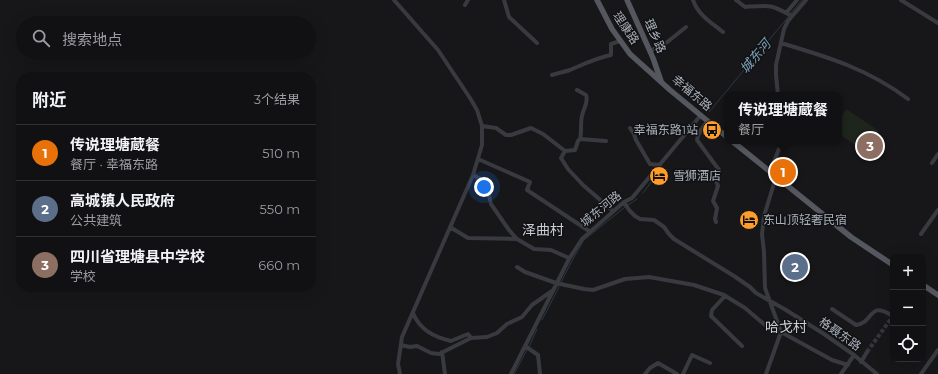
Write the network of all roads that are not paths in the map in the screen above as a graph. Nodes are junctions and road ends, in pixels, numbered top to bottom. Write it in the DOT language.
graph roads {
  1 [pos="394,0"];
  2 [pos="468,0"];
  3 [pos="504,0"];
  4 [pos="596,0"];
  5 [pos="627,0"];
  6 [pos="693,0"];
  7 [pos="736,0"];
  8 [pos="757,0"];
  9 [pos="797,0"];
  10 [pos="806,0"];
  11 [pos="901,0"];
  12 [pos="465,5"];
  13 [pos="757,5"];
  14 [pos="790,15"];
  15 [pos="938,23"];
  16 [pos="686,27"];
  17 [pos="723,32"];
  18 [pos="620,41"];
  19 [pos="537,43"];
  20 [pos="781,44"];
  21 [pos="650,51"];
  22 [pos="653,58"];
  23 [pos="642,66"];
  24 [pos="552,75"];
  25 [pos="661,82"];
  26 [pos="577,90"];
  27 [pos="778,92"];
  28 [pos="908,99"];
  29 [pos="701,115"];
  30 [pos="708,121"];
  31 [pos="482,126"];
  32 [pos="630,128"];
  33 [pos="724,134"];
  34 [pos="580,139"];
  35 [pos="606,141"];
  36 [pos="736,144"];
  37 [pos="781,144"];
  38 [pos="565,151"];
  39 [pos="938,154"];
  40 [pos="478,159"];
  41 [pos="932,163"];
  42 [pos="660,165"];
  43 [pos="770,172"];
  44 [pos="472,175"];
  45 [pos="776,177"];
  46 [pos="625,205"];
  47 [pos="938,210"];
  48 [pos="614,211"];
  49 [pos="716,222"];
  50 [pos="450,227"];
  51 [pos="590,231"];
  52 [pos="921,234"];
  53 [pos="518,239"];
  54 [pos="569,258"];
  55 [pos="890,264"];
  56 [pos="517,267"];
  57 [pos="559,284"];
  58 [pos="926,287"];
  59 [pos="553,291"];
  60 [pos="938,295"];
  61 [pos="725,296"];
  62 [pos="769,300"];
  63 [pos="832,309"];
  64 [pos="413,313"];
  65 [pos="890,314"];
  66 [pos="781,332"];
  67 [pos="471,338"];
  68 [pos="401,345"];
  69 [pos="526,346"];
  70 [pos="742,346"];
  71 [pos="938,350"];
  72 [pos="442,352"];
  73 [pos="867,352"];
  74 [pos="854,356"];
  75 [pos="861,362"];
  76 [pos="710,363"];
  77 [pos="848,365"];
  78 [pos="400,374"];
  79 [pos="445,374"];
  80 [pos="511,374"];
  81 [pos="540,374"];
  82 [pos="645,374"];
  83 [pos="677,374"];
  84 [pos="683,374"];
  85 [pos="766,374"];
  86 [pos="842,374"];
  87 [pos="877,374"];
  88 [pos="921,374"];
  1 -- 31 [label="street"];
  2 -- 12 [label="street"];
  3 -- 19 [label="street"];
  4 -- 18 [label="main road, 理康路"];
  5 -- 21 [label="main road, 理乡路"];
  6 -- 17 [label="street"];
  7 -- 13 [label="street"];
  8 -- 13 [label="street"];
  9 -- 14 [label="street"];
  10 -- 14 [label="street"];
  11 -- 15 [label="street"];
  13 -- 14 [label="street"];
  14 -- 20 [label="street"];
  16 -- 21 [label="street"];
  18 -- 23 [label="main road, 理康路"];
  18 -- 24 [label="street"];
  20 -- 27 [label="street"];
  20 -- 28 [label="street"];
  21 -- 22 [label="main road, 理乡路"];
  22 -- 23 [label="main road"];
  22 -- 25 [label="main road, 理乡路"];
  23 -- 25 [label="main road, 幸福东路"];
  25 -- 29 [label="main road, 幸福东路"];
  26 -- 34 [label="street"];
  29 -- 30 [label="main road, 幸福东路"];
  29 -- 42 [label="street, 城东河路"];
  30 -- 33 [label="main road, 幸福东路"];
  30 -- 49 [label="street"];
  31 -- 38 [label="street"];
  31 -- 40 [label="street"];
  32 -- 42 [label="street"];
  34 -- 35 [label="street"];
  34 -- 38 [label="street"];
  36 -- 43 [label="main road"];
  37 -- 43 [label="street"];
  38 -- 48 [label="street"];
  39 -- 41 [label="street"];
  40 -- 44 [label="street"];
  40 -- 51 [label="street"];
  42 -- 46 [label="street, 城东河路"];
  43 -- 45 [label="main road"];
  44 -- 50 [label="street"];
  44 -- 53 [label="street"];
  45 -- 55 [label="main road"];
  45 -- 62 [label="street"];
  46 -- 48 [label="street, 城东河路"];
  46 -- 62 [label="street, 格聂东路"];
  47 -- 52 [label="street"];
  48 -- 51 [label="street, 城东河路"];
  50 -- 53 [label="street"];
  50 -- 64 [label="street"];
  51 -- 54 [label="street, 城东河路"];
  53 -- 54 [label="street"];
  54 -- 57 [label="street, 城东河路"];
  56 -- 57 [label="street"];
  57 -- 59 [label="street, 城东河路"];
  57 -- 61 [label="street"];
  58 -- 60 [label="main road"];
  59 -- 67 [label="street"];
  59 -- 69 [label="street, 城东河路"];
  61 -- 66 [label="street"];
  61 -- 70 [label="street"];
  62 -- 66 [label="street"];
  62 -- 74 [label="street, 格聂东路"];
  63 -- 65 [label="street"];
  64 -- 67 [label="street"];
  64 -- 68 [label="street"];
  66 -- 77 [label="street"];
  66 -- 85 [label="street"];
  67 -- 72 [label="street"];
  68 -- 72 [label="street"];
  68 -- 78 [label="street"];
  69 -- 80 [label="street, 城东河路"];
  69 -- 81 [label="street"];
  71 -- 88 [label="street"];
  72 -- 79 [label="street"];
  73 -- 75 [label="street"];
  74 -- 75 [label="street, 格聂东路"];
  74 -- 77 [label="street"];
  75 -- 87 [label="street, 格聂东路"];
  76 -- 84 [label="street"];
  77 -- 86 [label="street"];
  82 -- 83 [label="street"];
}
